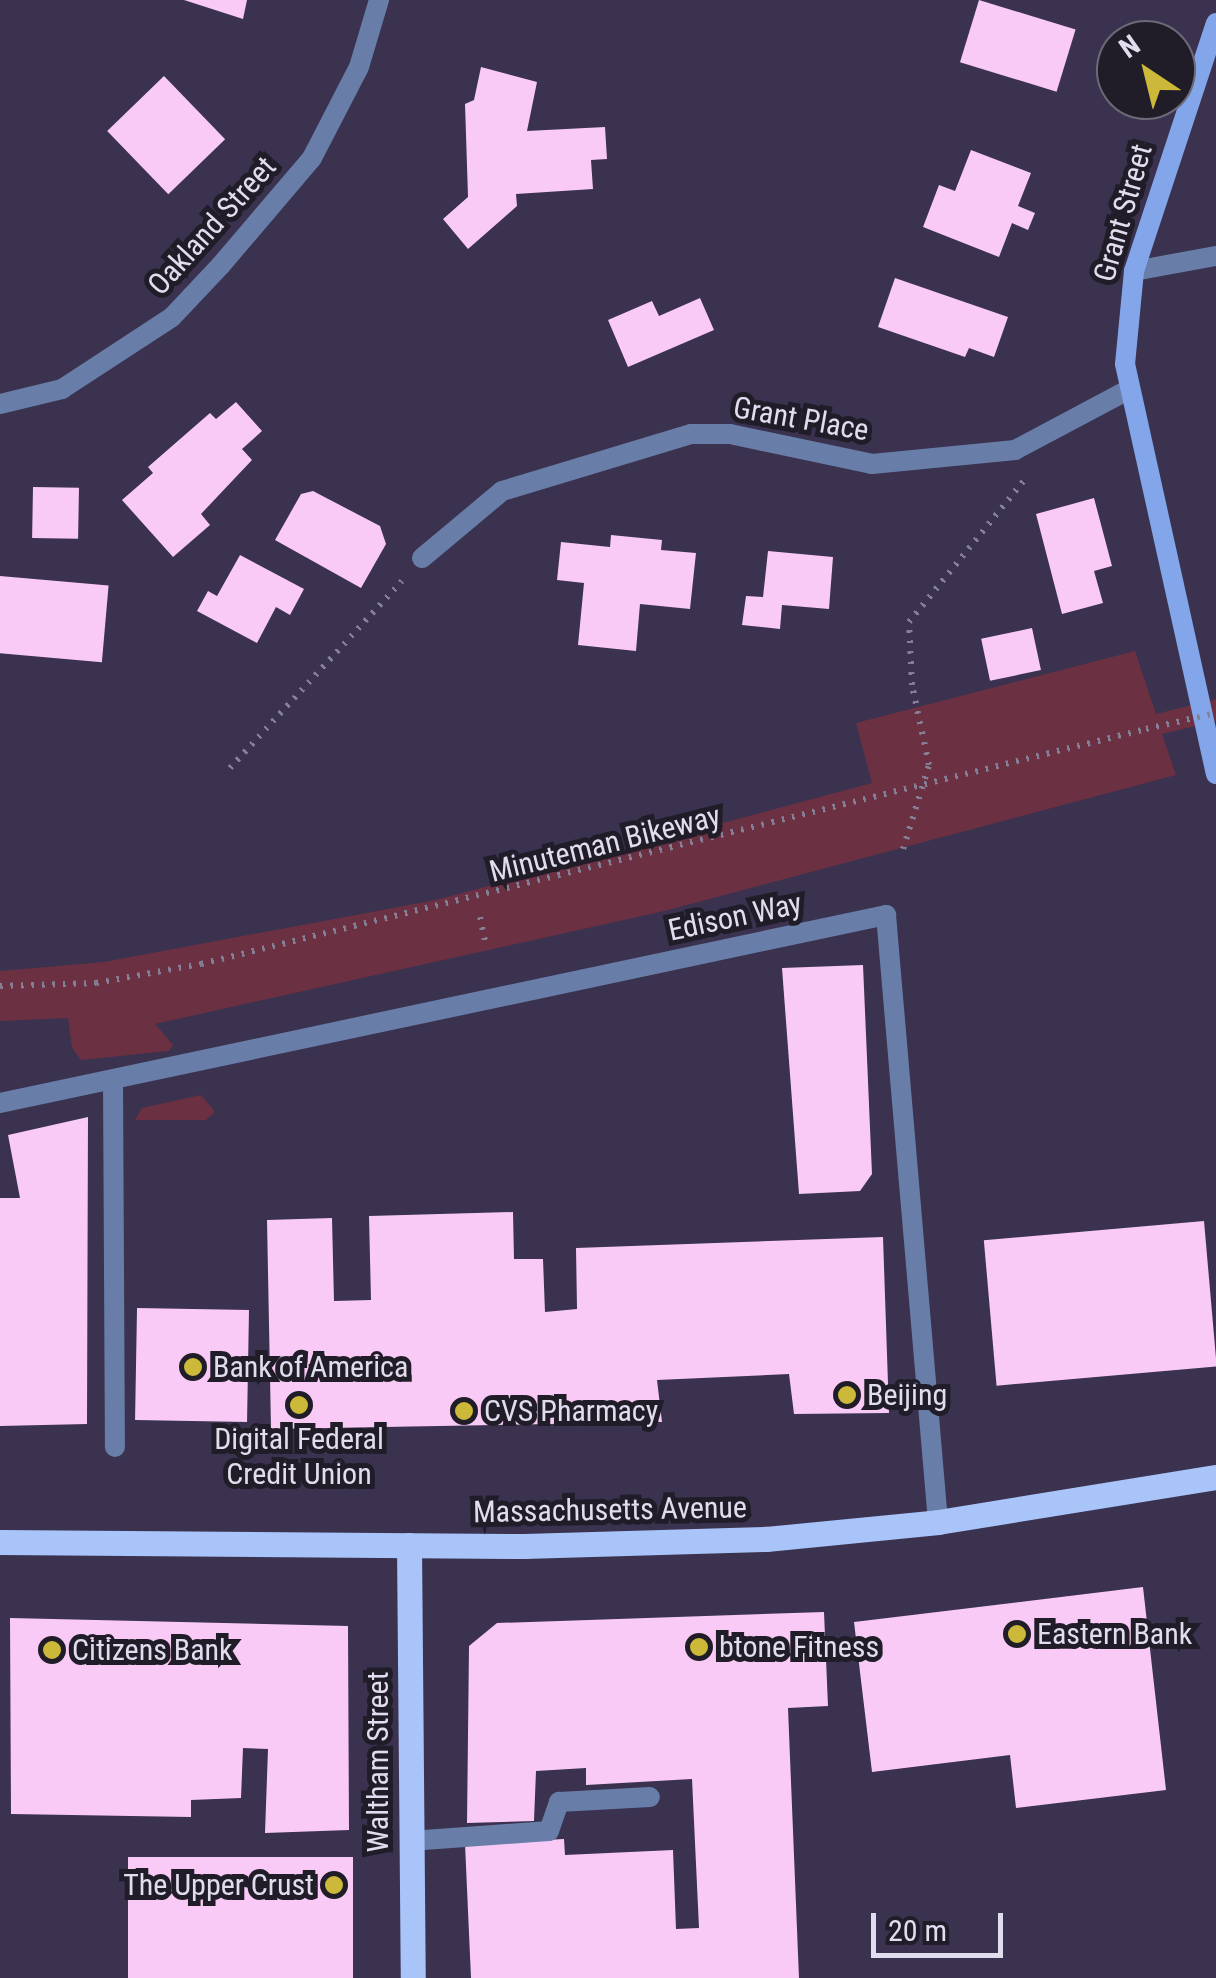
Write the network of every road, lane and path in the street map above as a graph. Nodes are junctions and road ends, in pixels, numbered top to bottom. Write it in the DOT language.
graph roads {
  1 [pos="378,0"];
  2 [pos="1216,24"];
  3 [pos="1216,256"];
  4 [pos="1134,270"];
  5 [pos="1126,391"];
  6 [pos="0,404"];
  7 [pos="1033,441"];
  8 [pos="422,558"];
  9 [pos="1216,713"];
  10 [pos="230,768"];
  11 [pos="1216,774"];
  12 [pos="922,789"];
  13 [pos="902,849"];
  14 [pos="480,917"];
  15 [pos="486,945"];
  16 [pos="0,986"];
  17 [pos="113,1080"];
  18 [pos="0,1102"];
  19 [pos="115,1447"];
  20 [pos="1216,1477"];
  21 [pos="938,1522"];
  22 [pos="0,1542"];
  23 [pos="409,1546"];
  24 [pos="650,1796"];
  25 [pos="410,1841"];
  26 [pos="412,1978"];
  1 -- 6 [label="street, Oakland Street"];
  2 -- 4 [label="street, Grant Street"];
  3 -- 4 [label="street"];
  4 -- 5 [label="street, Grant Street"];
  5 -- 7 [label="street, Grant Place"];
  5 -- 11 [label="street, Grant Street"];
  7 -- 8 [label="street, Grant Place"];
  7 -- 12 [label="path"];
  8 -- 10 [label="path"];
  9 -- 12 [label="path, Minuteman Bikeway, bridge"];
  12 -- 13 [label="path"];
  12 -- 16 [label="path, Minuteman Bikeway"];
  14 -- 15 [label="path"];
  17 -- 18 [label="street, Edison Way"];
  17 -- 19 [label="street"];
  17 -- 21 [label="street, Edison Way"];
  20 -- 21 [label="main road, Massachusetts Avenue"];
  21 -- 23 [label="main road, Massachusetts Avenue"];
  22 -- 23 [label="main road, Massachusetts Avenue"];
  23 -- 25 [label="main road, Waltham Street"];
  24 -- 25 [label="street"];
  25 -- 26 [label="main road, Waltham Street"];
}
